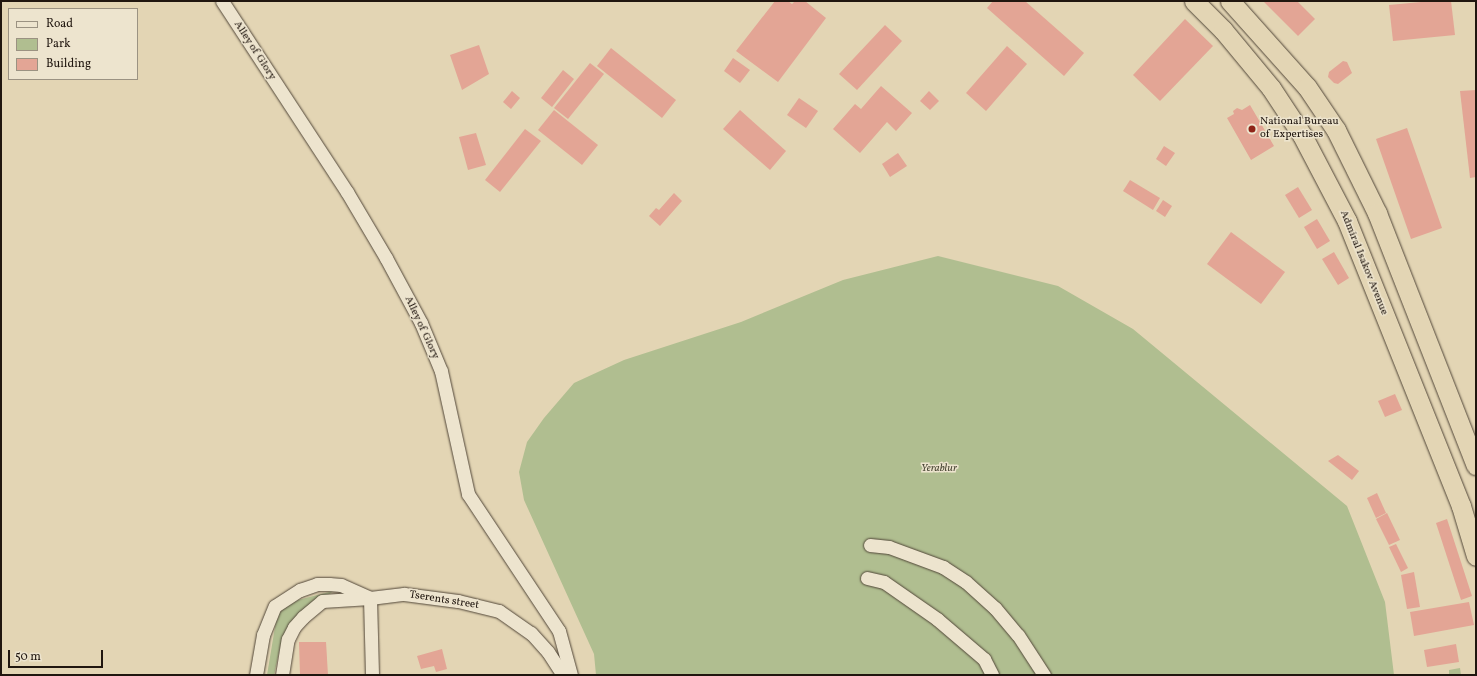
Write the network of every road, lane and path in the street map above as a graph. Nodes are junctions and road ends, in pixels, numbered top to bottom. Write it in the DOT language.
graph roads {
  1 [pos="222,1"];
  2 [pos="1194,1"];
  3 [pos="1230,1"];
  4 [pos="1293,72"];
  5 [pos="1271,88"];
  6 [pos="1476,465"];
  7 [pos="870,545"];
  8 [pos="1476,556"];
  9 [pos="867,578"];
  10 [pos="370,598"];
  11 [pos="571,674"];
  12 [pos="256,675"];
  13 [pos="282,675"];
  14 [pos="372,675"];
  15 [pos="992,675"];
  16 [pos="1044,675"];
  1 -- 11 [label="street, Alley of Glory"];
  2 -- 5 [label="highway, Admiral Isakov Avenue"];
  3 -- 4 [label="highway"];
  4 -- 5 [label="highway"];
  4 -- 6 [label="highway"];
  5 -- 8 [label="highway, Admiral Isakov Avenue"];
  7 -- 16 [label="street"];
  9 -- 15 [label="street"];
  10 -- 11 [label="street, Tserents street"];
  10 -- 12 [label="street"];
  10 -- 13 [label="street, Tserents street"];
  10 -- 14 [label="street"];
}
